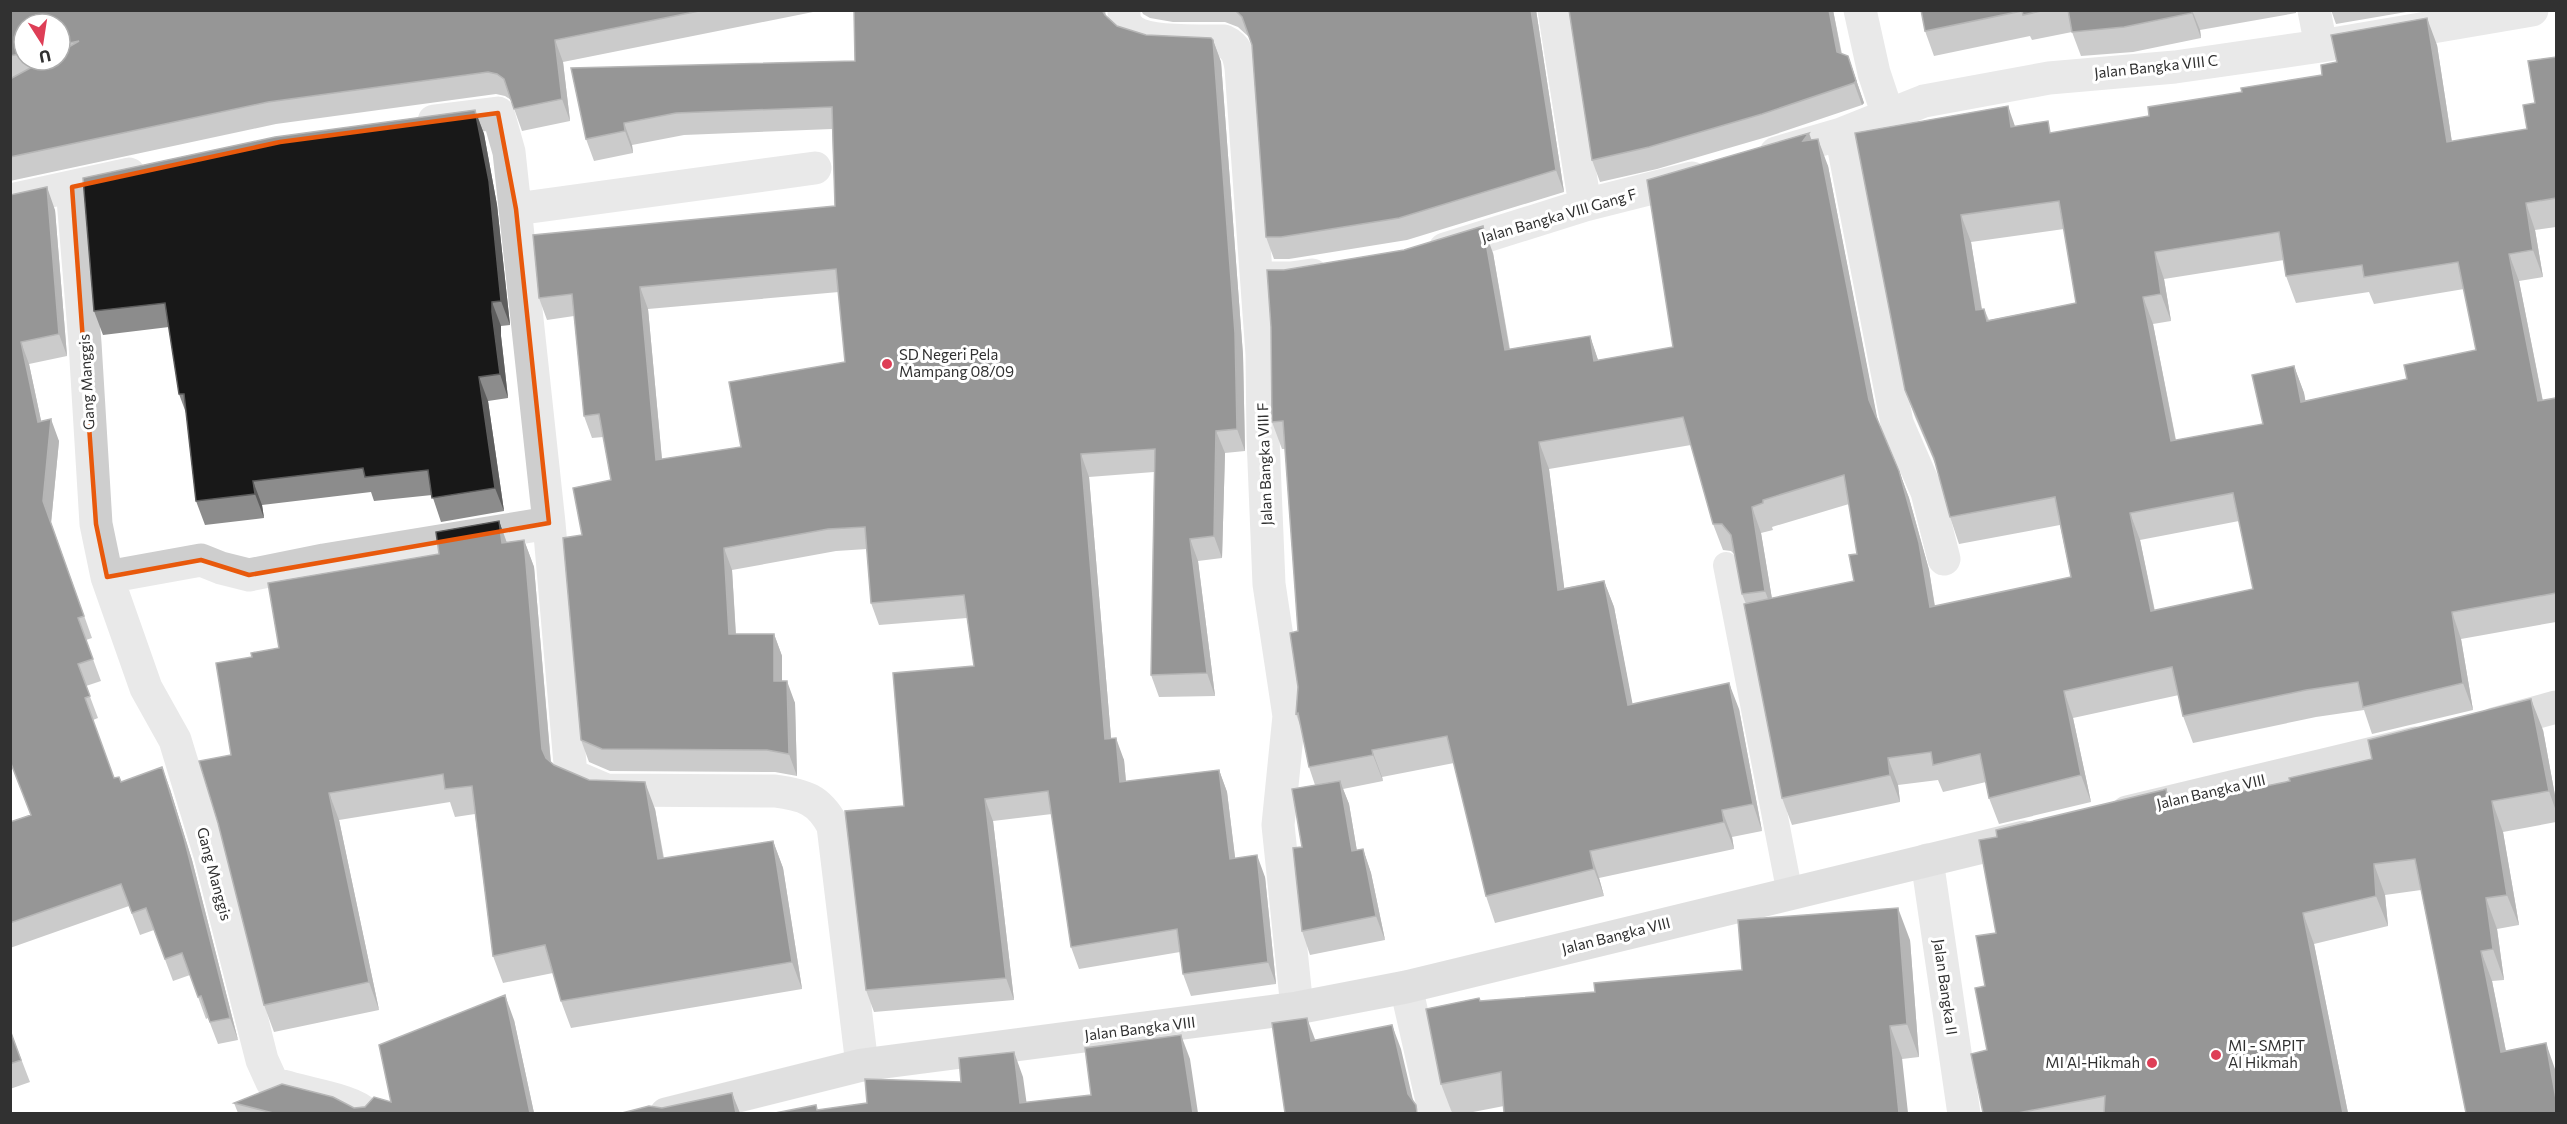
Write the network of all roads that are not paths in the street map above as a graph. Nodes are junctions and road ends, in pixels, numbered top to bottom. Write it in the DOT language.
graph roads {
  1 [pos="1124,10"];
  2 [pos="1554,10"];
  3 [pos="1860,10"];
  4 [pos="2314,10"];
  5 [pos="2532,10"];
  6 [pos="2321,46"];
  7 [pos="1888,115"];
  8 [pos="406,125"];
  9 [pos="1841,134"];
  10 [pos="1752,161"];
  11 [pos="815,168"];
  12 [pos="153,169"];
  13 [pos="1718,170"];
  14 [pos="72,187"];
  15 [pos="10,200"];
  16 [pos="1586,205"];
  17 [pos="516,209"];
  18 [pos="1411,258"];
  19 [pos="1344,270"];
  20 [pos="1257,278"];
  21 [pos="549,524"];
  22 [pos="1944,559"];
  23 [pos="1726,565"];
  24 [pos="107,577"];
  25 [pos="2556,707"];
  26 [pos="2098,819"];
  27 [pos="2053,830"];
  28 [pos="1927,860"];
  29 [pos="1790,894"];
  30 [pos="1406,987"];
  31 [pos="1297,1008"];
  32 [pos="862,1065"];
  33 [pos="366,1113"];
  34 [pos="666,1113"];
  35 [pos="1435,1113"];
  36 [pos="1964,1113"];
  1 -- 20 [label="street, Jalan Bangka VIII F"];
  2 -- 16 [label="street"];
  3 -- 7 [label="street"];
  4 -- 6 [label="street"];
  5 -- 6 [label="street, Jalan Bangka VIII C"];
  6 -- 7 [label="street, Jalan Bangka VIII C"];
  7 -- 9 [label="street"];
  8 -- 17 [label="street"];
  9 -- 10 [label="street"];
  9 -- 22 [label="street"];
  11 -- 17 [label="street"];
  12 -- 14 [label="street"];
  13 -- 16 [label="street, Jalan Bangka VIII Gang F"];
  14 -- 15 [label="street"];
  14 -- 24 [label="street, Gang Manggis"];
  16 -- 18 [label="street, Jalan Bangka VIII Gang F"];
  17 -- 21 [label="street"];
  19 -- 20 [label="street"];
  20 -- 31 [label="street, Jalan Bangka VIII F"];
  21 -- 24 [label="street"];
  21 -- 32 [label="street"];
  23 -- 29 [label="lane"];
  24 -- 33 [label="street, Gang Manggis"];
  25 -- 26 [label="street, Jalan Bangka VIII"];
  27 -- 28 [label="street, Jalan Bangka VIII"];
  28 -- 29 [label="street, Jalan Bangka VIII"];
  28 -- 36 [label="street, Jalan Bangka II"];
  29 -- 30 [label="street, Jalan Bangka VIII"];
  30 -- 31 [label="street, Jalan Bangka VIII"];
  30 -- 35 [label="street"];
  31 -- 32 [label="street, Jalan Bangka VIII"];
  32 -- 34 [label="street, Jalan Bangka VIII"];
}
